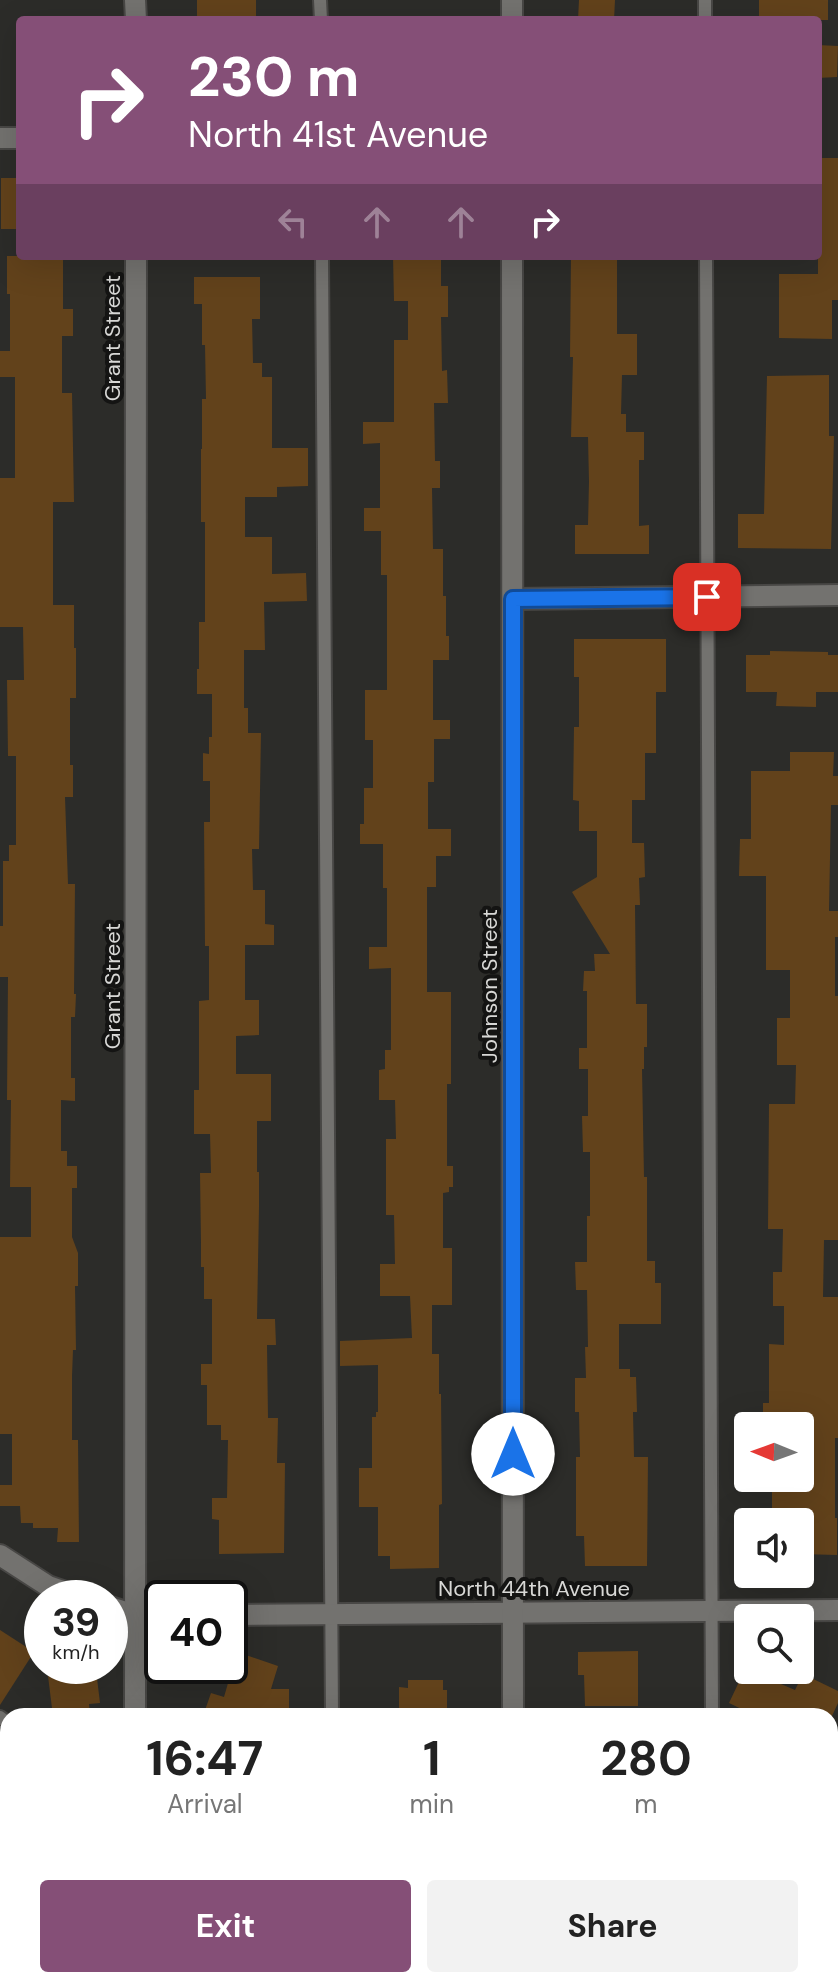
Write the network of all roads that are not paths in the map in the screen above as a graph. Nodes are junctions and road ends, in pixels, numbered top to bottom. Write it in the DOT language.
graph roads {
  1 [pos="136,260"];
  2 [pos="322,260"];
  3 [pos="512,260"];
  4 [pos="706,260"];
  5 [pos="838,595"];
  6 [pos="707,597"];
  7 [pos="513,599"];
  8 [pos="0,1555"];
  9 [pos="39,1580"];
  10 [pos="838,1610"];
  11 [pos="712,1611"];
  12 [pos="128,1613"];
  13 [pos="513,1613"];
  14 [pos="331,1614"];
  15 [pos="135,1615"];
  16 [pos="144,1615"];
  17 [pos="248,1615"];
  18 [pos="135,1708"];
  19 [pos="332,1708"];
  20 [pos="513,1708"];
  21 [pos="712,1708"];
  1 -- 15 [label="street, Grant Street"];
  2 -- 14 [label="lane"];
  3 -- 7 [label="street, Johnson Street"];
  4 -- 6 [label="lane"];
  5 -- 6 [label="street"];
  6 -- 7 [label="street"];
  6 -- 11 [label="lane"];
  7 -- 13 [label="street, Johnson Street"];
  8 -- 9 [label="street"];
  10 -- 11 [label="street, North 44th Avenue"];
  11 -- 13 [label="street, North 44th Avenue"];
  11 -- 21 [label="lane"];
  12 -- 15 [label="street"];
  13 -- 14 [label="street, North 44th Avenue"];
  13 -- 20 [label="street, Johnson Street"];
  14 -- 17 [label="street, North 44th Avenue"];
  14 -- 19 [label="lane"];
  15 -- 16 [label="street"];
  15 -- 18 [label="street, Grant Street"];
}
